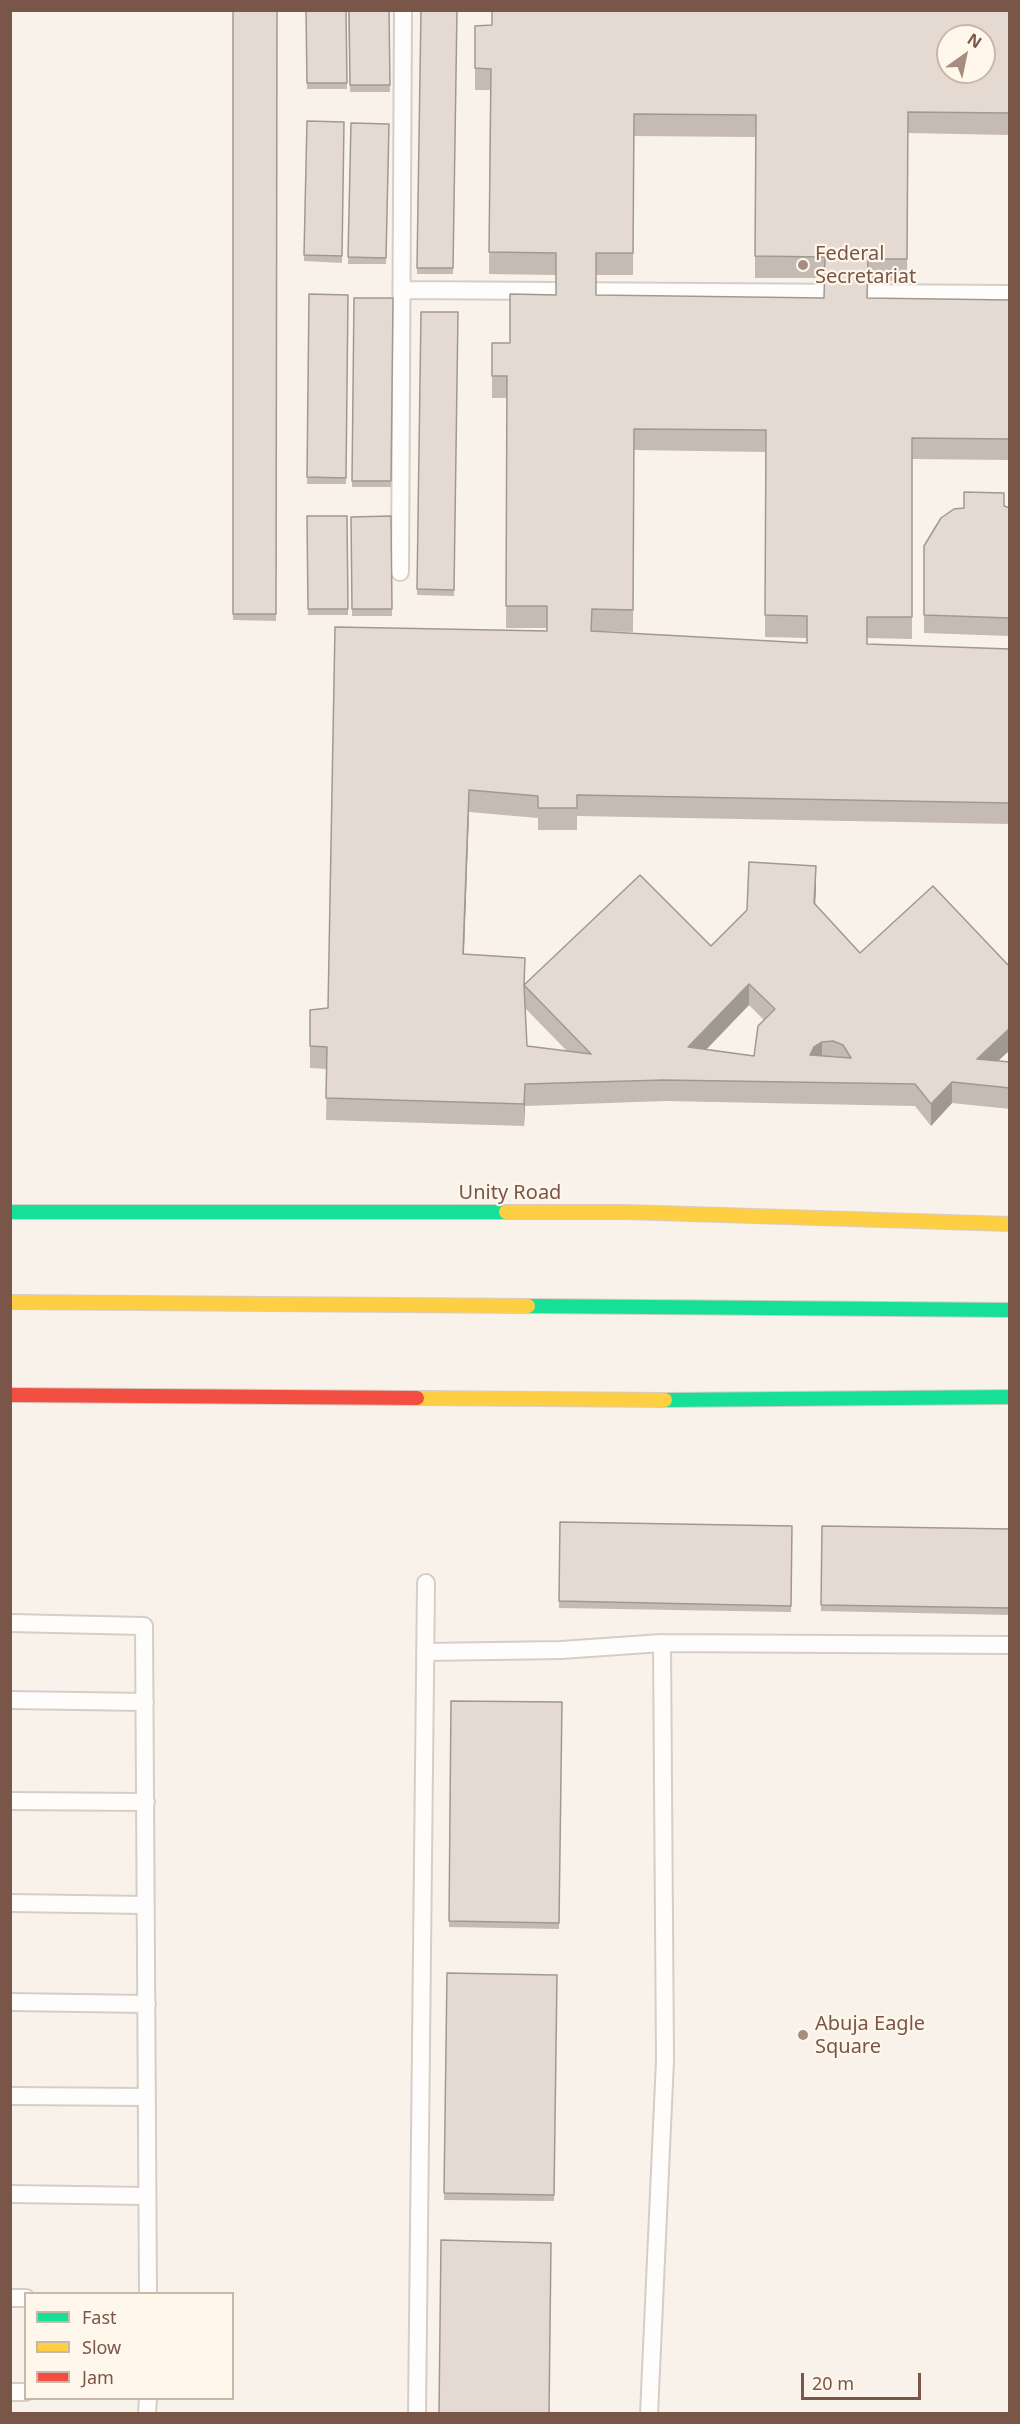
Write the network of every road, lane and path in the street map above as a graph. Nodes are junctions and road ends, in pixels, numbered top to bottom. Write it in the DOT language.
graph roads {
  1 [pos="403,11"];
  2 [pos="402,290"];
  3 [pos="1010,294"];
  4 [pos="400,572"];
  5 [pos="10,1212"];
  6 [pos="1010,1224"];
  7 [pos="10,1302"];
  8 [pos="1010,1310"];
  9 [pos="10,1395"];
  10 [pos="1010,1397"];
  11 [pos="426,1583"];
  12 [pos="10,1623"];
  13 [pos="662,1643"];
  14 [pos="1010,1645"];
  15 [pos="425,1652"];
  16 [pos="10,1700"];
  17 [pos="145,1702"];
  18 [pos="10,1801"];
  19 [pos="146,1802"];
  20 [pos="10,1903"];
  21 [pos="146,1905"];
  22 [pos="10,2002"];
  23 [pos="147,2004"];
  24 [pos="10,2096"];
  25 [pos="147,2097"];
  26 [pos="10,2194"];
  27 [pos="147,2196"];
  28 [pos="148,2292"];
  29 [pos="417,2414"];
  30 [pos="649,2414"];
  1 -- 2 [label="lane"];
  2 -- 3 [label="lane"];
  2 -- 4 [label="lane"];
  5 -- 6 [label="street, Unity Road"];
  7 -- 8 [label="street"];
  9 -- 10 [label="street"];
  11 -- 15 [label="lane"];
  12 -- 17 [label="lane"];
  13 -- 14 [label="lane"];
  13 -- 15 [label="lane"];
  13 -- 30 [label="lane"];
  15 -- 29 [label="lane"];
  16 -- 17 [label="lane"];
  17 -- 19 [label="lane"];
  18 -- 19 [label="lane"];
  19 -- 21 [label="lane"];
  20 -- 21 [label="lane"];
  21 -- 23 [label="lane"];
  22 -- 23 [label="lane"];
  23 -- 25 [label="lane"];
  24 -- 25 [label="lane"];
  25 -- 27 [label="lane"];
  26 -- 27 [label="lane"];
  27 -- 28 [label="lane"];
}
